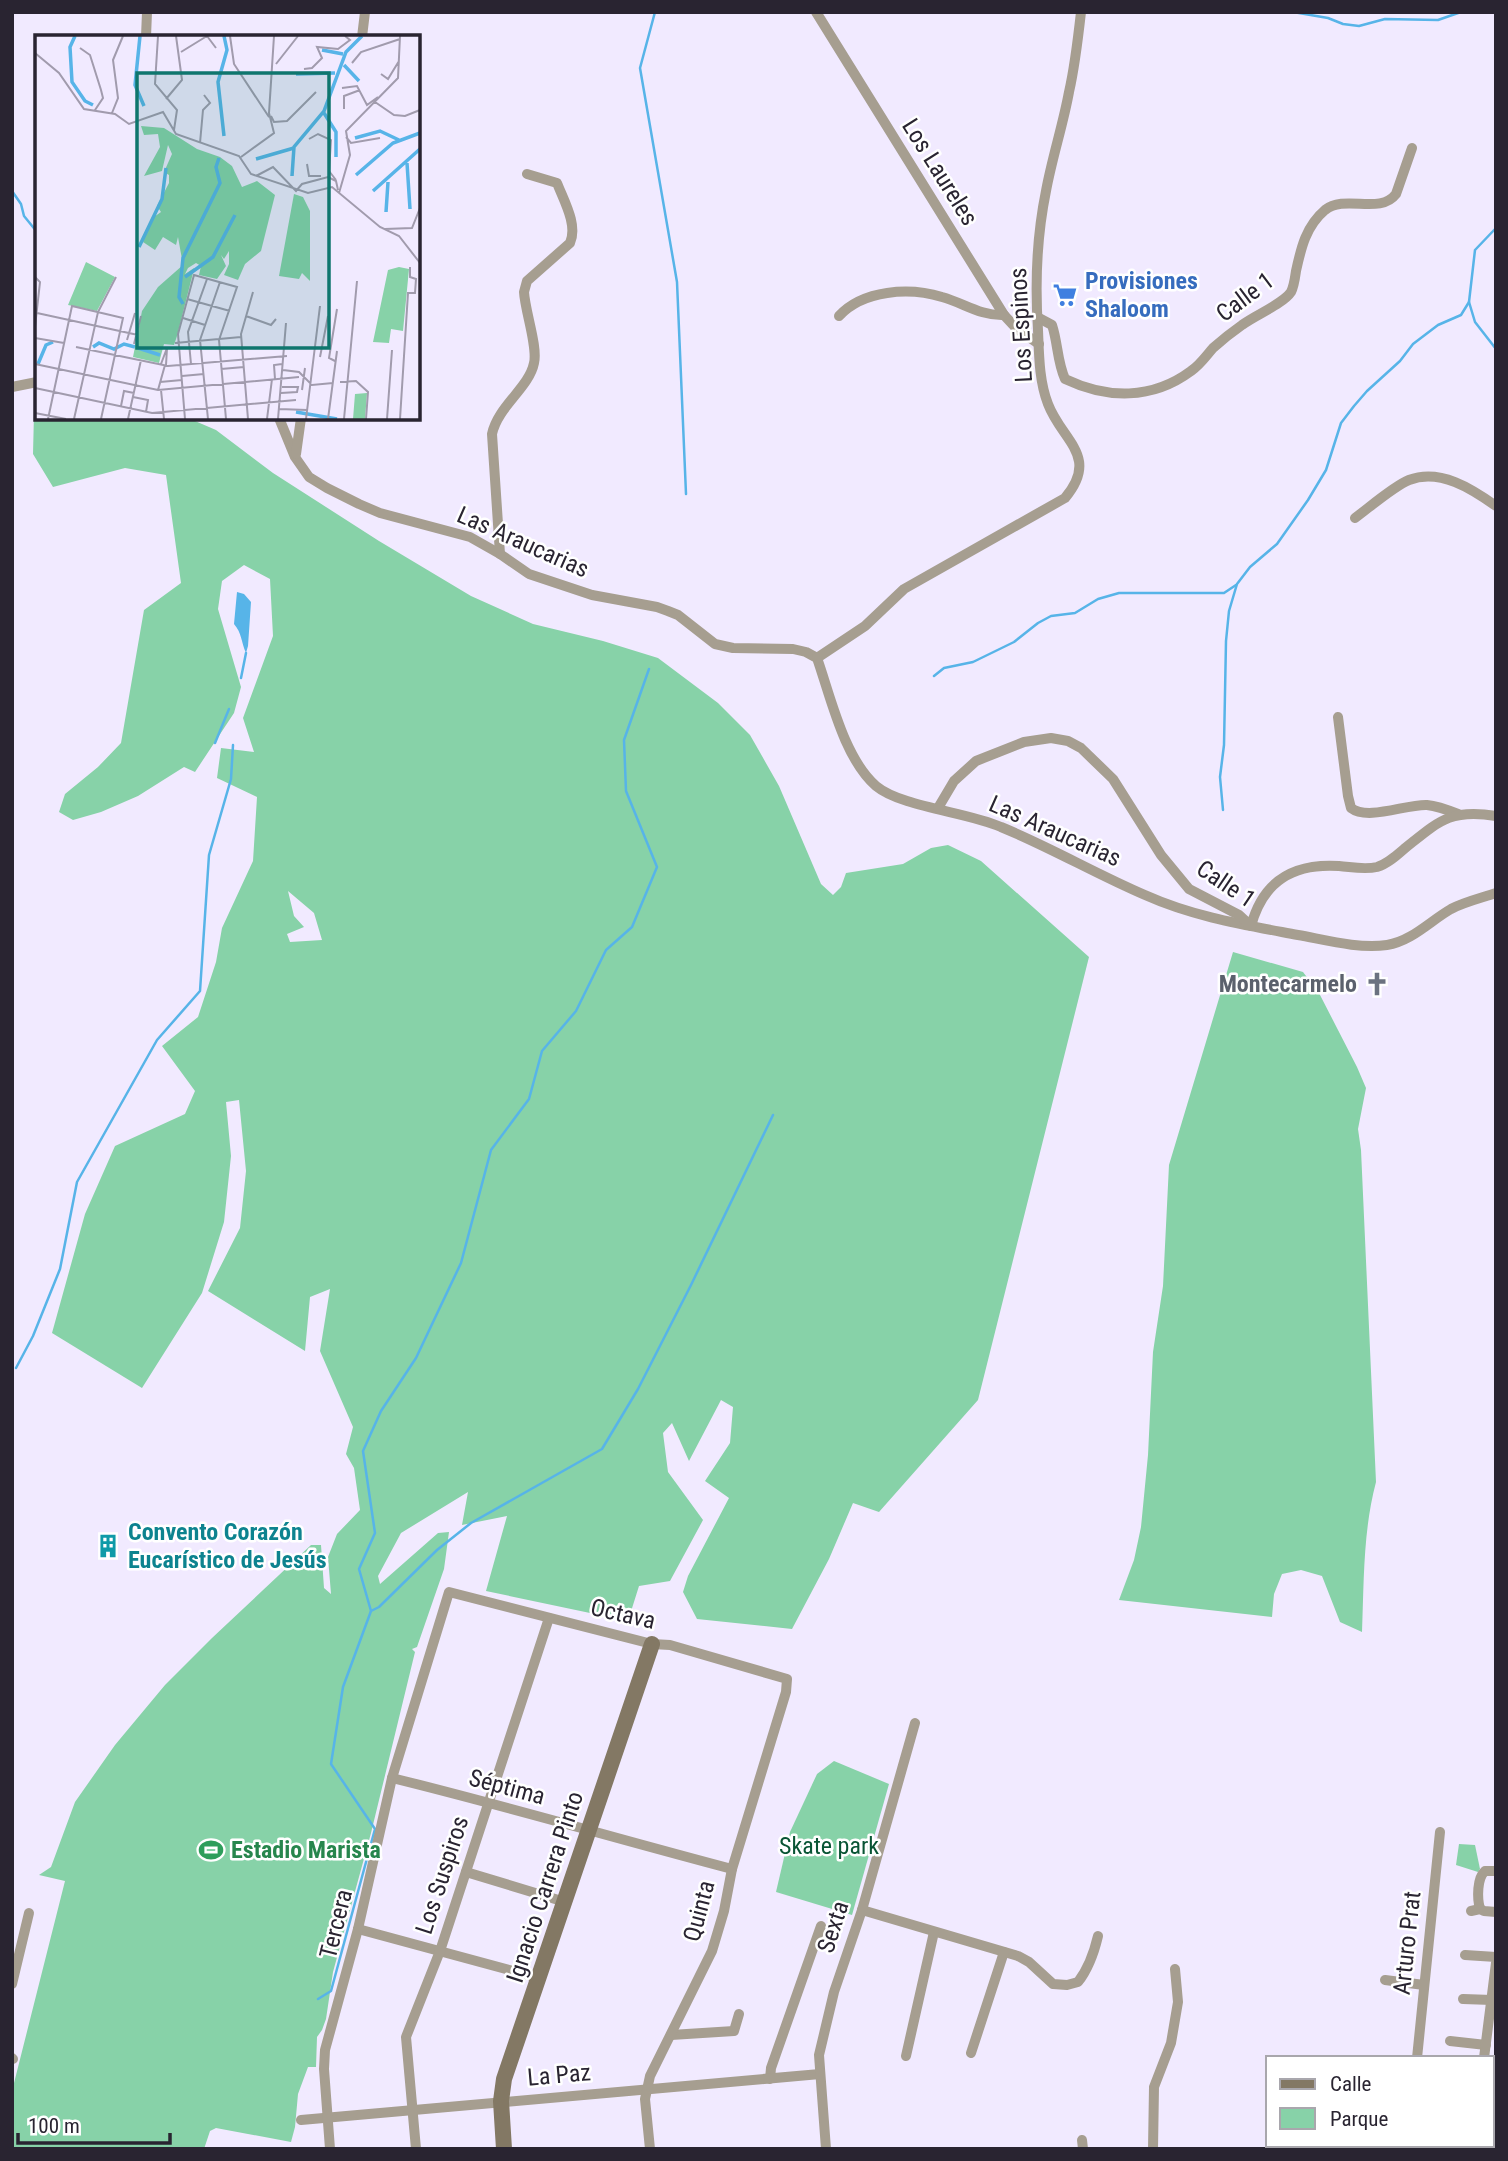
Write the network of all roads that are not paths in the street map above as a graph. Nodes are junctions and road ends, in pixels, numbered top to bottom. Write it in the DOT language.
graph roads {
  1 [pos="147,12"];
  2 [pos="365,12"];
  3 [pos="816,12"];
  4 [pos="1081,12"];
  5 [pos="146,35"];
  6 [pos="362,35"];
  7 [pos="1412,148"];
  8 [pos="527,174"];
  9 [pos="1004,315"];
  10 [pos="839,316"];
  11 [pos="1037,317"];
  12 [pos="1039,344"];
  13 [pos="35,382"];
  14 [pos="12,387"];
  15 [pos="280,420"];
  16 [pos="301,420"];
  17 [pos="295,457"];
  18 [pos="1496,506"];
  19 [pos="1355,518"];
  20 [pos="500,554"];
  21 [pos="817,658"];
  22 [pos="1338,717"];
  23 [pos="938,808"];
  24 [pos="1458,814"];
  25 [pos="1496,816"];
  26 [pos="1496,893"];
  27 [pos="1251,926"];
  28 [pos="449,1592"];
  29 [pos="549,1618"];
  30 [pos="652,1644"];
  31 [pos="787,1679"];
  32 [pos="915,1723"];
  33 [pos="392,1778"];
  34 [pos="487,1802"];
  35 [pos="587,1831"];
  36 [pos="1440,1832"];
  37 [pos="732,1869"];
  38 [pos="1496,1871"];
  39 [pos="466,1872"];
  40 [pos="565,1902"];
  41 [pos="862,1910"];
  42 [pos="1496,1912"];
  43 [pos="29,1913"];
  44 [pos="821,1926"];
  45 [pos="358,1929"];
  46 [pos="934,1932"];
  47 [pos="1098,1936"];
  48 [pos="440,1951"];
  49 [pos="1004,1952"];
  50 [pos="1465,1955"];
  51 [pos="1496,1956"];
  52 [pos="1496,1963"];
  53 [pos="1175,1969"];
  54 [pos="539,1978"];
  55 [pos="1385,1980"];
  56 [pos="12,1984"];
  57 [pos="1424,1985"];
  58 [pos="1463,1999"];
  59 [pos="1492,2000"];
  60 [pos="739,2014"];
  61 [pos="671,2035"];
  62 [pos="1450,2042"];
  63 [pos="1486,2045"];
  64 [pos="971,2053"];
  65 [pos="905,2056"];
  66 [pos="1417,2056"];
  67 [pos="1484,2056"];
  68 [pos="820,2074"];
  69 [pos="770,2079"];
  70 [pos="647,2089"];
  71 [pos="501,2101"];
  72 [pos="412,2109"];
  73 [pos="327,2118"];
  74 [pos="301,2120"];
  75 [pos="330,2149"];
  76 [pos="416,2149"];
  77 [pos="504,2149"];
  78 [pos="650,2149"];
  79 [pos="826,2149"];
  80 [pos="1153,2149"];
  1 -- 5 [label="street"];
  2 -- 6 [label="street"];
  3 -- 9 [label="street, Los Laureles"];
  4 -- 11 [label="street, Los Espinos"];
  7 -- 11 [label="street, Calle 1"];
  8 -- 20 [label="street"];
  9 -- 10 [label="street"];
  9 -- 12 [label="street, Los Laureles"];
  11 -- 12 [label="street, Los Espinos"];
  12 -- 21 [label="street, Los Espinos"];
  13 -- 14 [label="street"];
  15 -- 17 [label="street, Las Araucarias"];
  16 -- 17 [label="street"];
  17 -- 20 [label="street, Las Araucarias"];
  18 -- 19 [label="street"];
  20 -- 21 [label="street, Las Araucarias"];
  21 -- 23 [label="street, Las Araucarias"];
  22 -- 24 [label="street"];
  23 -- 27 [label="street, Las Araucarias"];
  23 -- 27 [label="street, Calle 1"];
  24 -- 25 [label="street"];
  24 -- 27 [label="street, Calle 1"];
  26 -- 27 [label="street, Las Araucarias"];
  28 -- 29 [label="street, Octava"];
  28 -- 33 [label="street, Tercera"];
  29 -- 30 [label="street, Octava"];
  29 -- 34 [label="street, Los Suspiros"];
  30 -- 31 [label="street, Octava"];
  30 -- 35 [label="street, Ignacio Carrera Pinto"];
  31 -- 37 [label="street, Quinta"];
  32 -- 41 [label="street, Sexta"];
  33 -- 34 [label="street, Séptima"];
  33 -- 45 [label="street, Tercera"];
  34 -- 35 [label="street, Séptima"];
  34 -- 39 [label="street, Los Suspiros"];
  35 -- 37 [label="street, Séptima"];
  35 -- 40 [label="street, Ignacio Carrera Pinto"];
  36 -- 57 [label="street, Arturo Prat"];
  37 -- 61 [label="street, Quinta"];
  38 -- 42 [label="street"];
  39 -- 40 [label="street"];
  39 -- 48 [label="street, Los Suspiros"];
  40 -- 54 [label="street, Ignacio Carrera Pinto"];
  41 -- 46 [label="street"];
  41 -- 68 [label="street, Sexta"];
  43 -- 56 [label="street"];
  44 -- 69 [label="street"];
  45 -- 48 [label="street"];
  45 -- 73 [label="street, Tercera"];
  46 -- 49 [label="street"];
  46 -- 65 [label="street"];
  47 -- 49 [label="street"];
  48 -- 54 [label="street"];
  48 -- 72 [label="street, Los Suspiros"];
  49 -- 64 [label="street"];
  50 -- 51 [label="street"];
  52 -- 59 [label="street"];
  53 -- 80 [label="street"];
  54 -- 71 [label="street, Ignacio Carrera Pinto"];
  55 -- 57 [label="street"];
  57 -- 66 [label="street, Arturo Prat"];
  58 -- 59 [label="street"];
  59 -- 63 [label="street"];
  60 -- 61 [label="street"];
  61 -- 70 [label="street, Quinta"];
  62 -- 63 [label="street"];
  63 -- 67 [label="street"];
  68 -- 69 [label="street, La Paz"];
  68 -- 79 [label="street, Sexta"];
  69 -- 70 [label="street, La Paz"];
  70 -- 71 [label="street, La Paz"];
  70 -- 78 [label="street, Quinta"];
  71 -- 72 [label="street, La Paz"];
  71 -- 77 [label="street, Ignacio Carrera Pinto"];
  72 -- 73 [label="street, La Paz"];
  72 -- 76 [label="street, Los Suspiros"];
  73 -- 74 [label="street, La Paz"];
  73 -- 75 [label="street, Tercera"];
}
